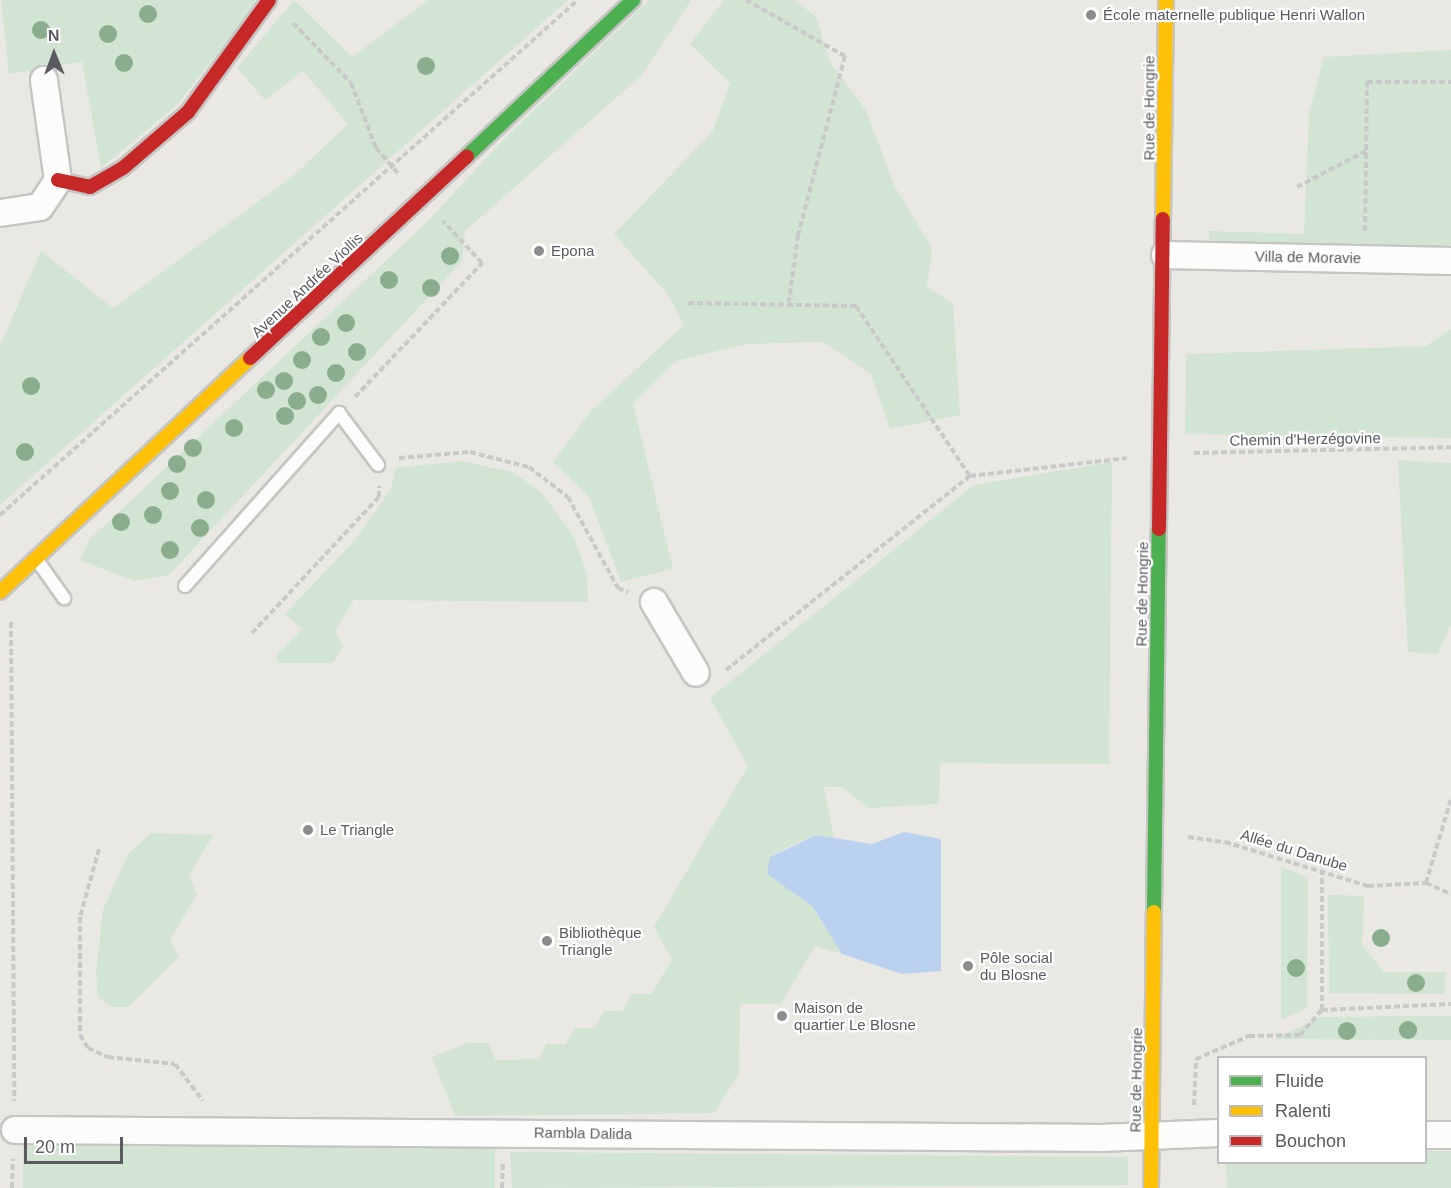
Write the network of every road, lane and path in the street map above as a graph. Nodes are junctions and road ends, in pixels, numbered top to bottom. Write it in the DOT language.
graph roads {
  1 [pos="269,0"];
  2 [pos="578,0"];
  3 [pos="633,0"];
  4 [pos="746,0"];
  5 [pos="1166,0"];
  6 [pos="288,17"];
  7 [pos="44,80"];
  8 [pos="1451,82"];
  9 [pos="1366,151"];
  10 [pos="393,167"];
  11 [pos="58,180"];
  12 [pos="1297,187"];
  13 [pos="423,200"];
  14 [pos="0,213"];
  15 [pos="1165,255"];
  16 [pos="1365,257"];
  17 [pos="1451,261"];
  18 [pos="789,302"];
  19 [pos="688,303"];
  20 [pos="339,413"];
  21 [pos="1451,447"];
  22 [pos="1160,454"];
  23 [pos="378,465"];
  24 [pos="970,476"];
  25 [pos="0,515"];
  26 [pos="36,559"];
  27 [pos="185,586"];
  28 [pos="5,587"];
  29 [pos="618,588"];
  30 [pos="64,598"];
  31 [pos="654,602"];
  32 [pos="252,633"];
  33 [pos="696,673"];
  34 [pos="721,674"];
  35 [pos="1451,800"];
  36 [pos="1155,833"];
  37 [pos="99,849"];
  38 [pos="1322,870"];
  39 [pos="1425,883"];
  40 [pos="1451,894"];
  41 [pos="1451,1004"];
  42 [pos="1322,1010"];
  43 [pos="1151,1124"];
  44 [pos="203,1129"];
  45 [pos="15,1131"];
  46 [pos="1217,1133"];
  47 [pos="1427,1135"];
  48 [pos="1451,1135"];
  49 [pos="1151,1188"];
  1 -- 11 [label="street"];
  2 -- 10 [label="path"];
  3 -- 13 [label="street, Avenue Andrée Viollis"];
  4 -- 18 [label="path"];
  5 -- 15 [label="street, Rue de Hongrie"];
  6 -- 10 [label="path"];
  7 -- 11 [label="street"];
  8 -- 9 [label="path"];
  9 -- 12 [label="path"];
  9 -- 16 [label="path"];
  10 -- 13 [label="path"];
  10 -- 25 [label="path"];
  11 -- 14 [label="street"];
  13 -- 20 [label="path"];
  13 -- 26 [label="street, Avenue Andrée Viollis"];
  15 -- 16 [label="street, Villa de Moravie"];
  15 -- 22 [label="street, Rue de Hongrie"];
  16 -- 17 [label="street, Villa de Moravie"];
  18 -- 19 [label="path"];
  18 -- 24 [label="path"];
  20 -- 23 [label="lane"];
  20 -- 27 [label="lane"];
  21 -- 22 [label="path, Chemin d'Herzégovine"];
  22 -- 24 [label="path, Chemin d'Herzégovine"];
  22 -- 36 [label="street, Rue de Hongrie"];
  23 -- 29 [label="path"];
  23 -- 32 [label="path"];
  24 -- 34 [label="path"];
  26 -- 28 [label="street, Avenue Andrée Viollis"];
  26 -- 30 [label="lane"];
  28 -- 45 [label="path"];
  31 -- 33 [label="street"];
  35 -- 39 [label="path"];
  36 -- 38 [label="path, Allée du Danube"];
  36 -- 43 [label="street, Rue de Hongrie"];
  37 -- 44 [label="path"];
  38 -- 39 [label="path, Allée du Danube"];
  38 -- 42 [label="path"];
  39 -- 40 [label="path, Allée du Danube"];
  41 -- 42 [label="path"];
  42 -- 43 [label="path"];
  43 -- 44 [label="street, Rambla Dalida"];
  43 -- 46 [label="street, Rambla Dalida"];
  43 -- 49 [label="street, Rue de Hongrie"];
  44 -- 45 [label="street, Rambla Dalida"];
  47 -- 48 [label="street"];
}
